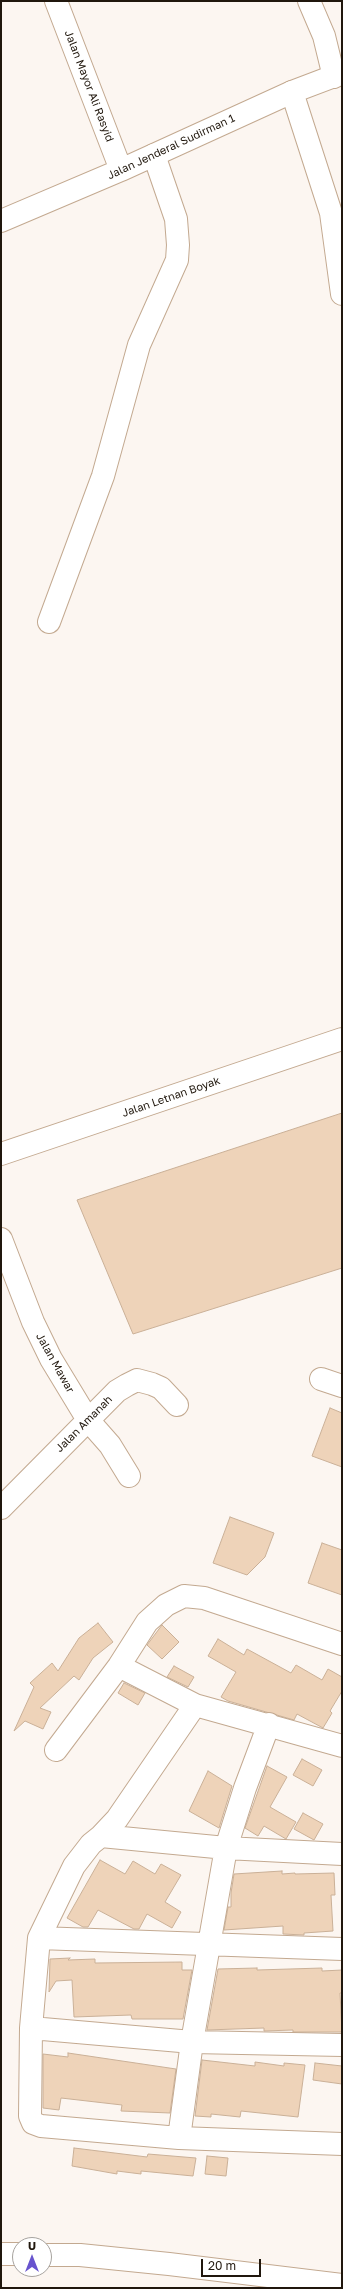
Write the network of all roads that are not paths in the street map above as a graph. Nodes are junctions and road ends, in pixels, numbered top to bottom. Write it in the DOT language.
graph roads {
  1 [pos="56,1"];
  2 [pos="309,1"];
  3 [pos="338,75"];
  4 [pos="292,92"];
  5 [pos="154,154"];
  6 [pos="122,170"];
  7 [pos="1,221"];
  8 [pos="342,294"];
  9 [pos="49,622"];
  10 [pos="342,1039"];
  11 [pos="1,1154"];
  12 [pos="1,1239"];
  13 [pos="321,1379"];
  14 [pos="342,1386"];
  15 [pos="177,1405"];
  16 [pos="88,1420"];
  17 [pos="129,1476"];
  18 [pos="1,1508"];
  19 [pos="342,1644"];
  20 [pos="119,1666"];
  21 [pos="196,1705"];
  22 [pos="269,1724"];
  23 [pos="340,1739"];
  24 [pos="56,1750"];
  25 [pos="101,1836"];
  26 [pos="226,1848"];
  27 [pos="342,1854"];
  28 [pos="39,1938"];
  29 [pos="209,1943"];
  30 [pos="342,1949"];
  31 [pos="31,2028"];
  32 [pos="192,2042"];
  33 [pos="342,2045"];
  34 [pos="179,2138"];
  35 [pos="342,2144"];
  36 [pos="1,2254"];
  37 [pos="12,2254"];
  38 [pos="52,2255"];
  39 [pos="342,2285"];
  1 -- 6 [label="street, Jalan Mayor Ali Rasyid"];
  2 -- 3 [label="street"];
  3 -- 4 [label="street, Jalan Jenderal Sudirman 1"];
  4 -- 5 [label="street, Jalan Jenderal Sudirman 1"];
  4 -- 8 [label="street"];
  5 -- 6 [label="street, Jalan Jenderal Sudirman 1"];
  5 -- 9 [label="street"];
  6 -- 7 [label="street, Jalan Jenderal Sudirman 1"];
  10 -- 11 [label="street, Jalan Letnan Boyak"];
  12 -- 16 [label="street, Jalan Mawar"];
  13 -- 14 [label="street"];
  15 -- 16 [label="street, Jalan Amanah"];
  16 -- 17 [label="street, Jalan Mawar"];
  16 -- 18 [label="street, Jalan Amanah"];
  19 -- 20 [label="street"];
  20 -- 21 [label="street"];
  20 -- 24 [label="street"];
  21 -- 22 [label="street"];
  21 -- 25 [label="street"];
  22 -- 23 [label="street"];
  22 -- 26 [label="street"];
  25 -- 26 [label="street"];
  25 -- 28 [label="street"];
  26 -- 27 [label="street"];
  26 -- 29 [label="street"];
  28 -- 29 [label="street"];
  28 -- 31 [label="street"];
  29 -- 30 [label="street"];
  29 -- 32 [label="street"];
  31 -- 32 [label="street"];
  31 -- 34 [label="street"];
  32 -- 33 [label="street"];
  32 -- 34 [label="street"];
  34 -- 35 [label="street"];
  36 -- 37 [label="street"];
  38 -- 39 [label="street"];
}
